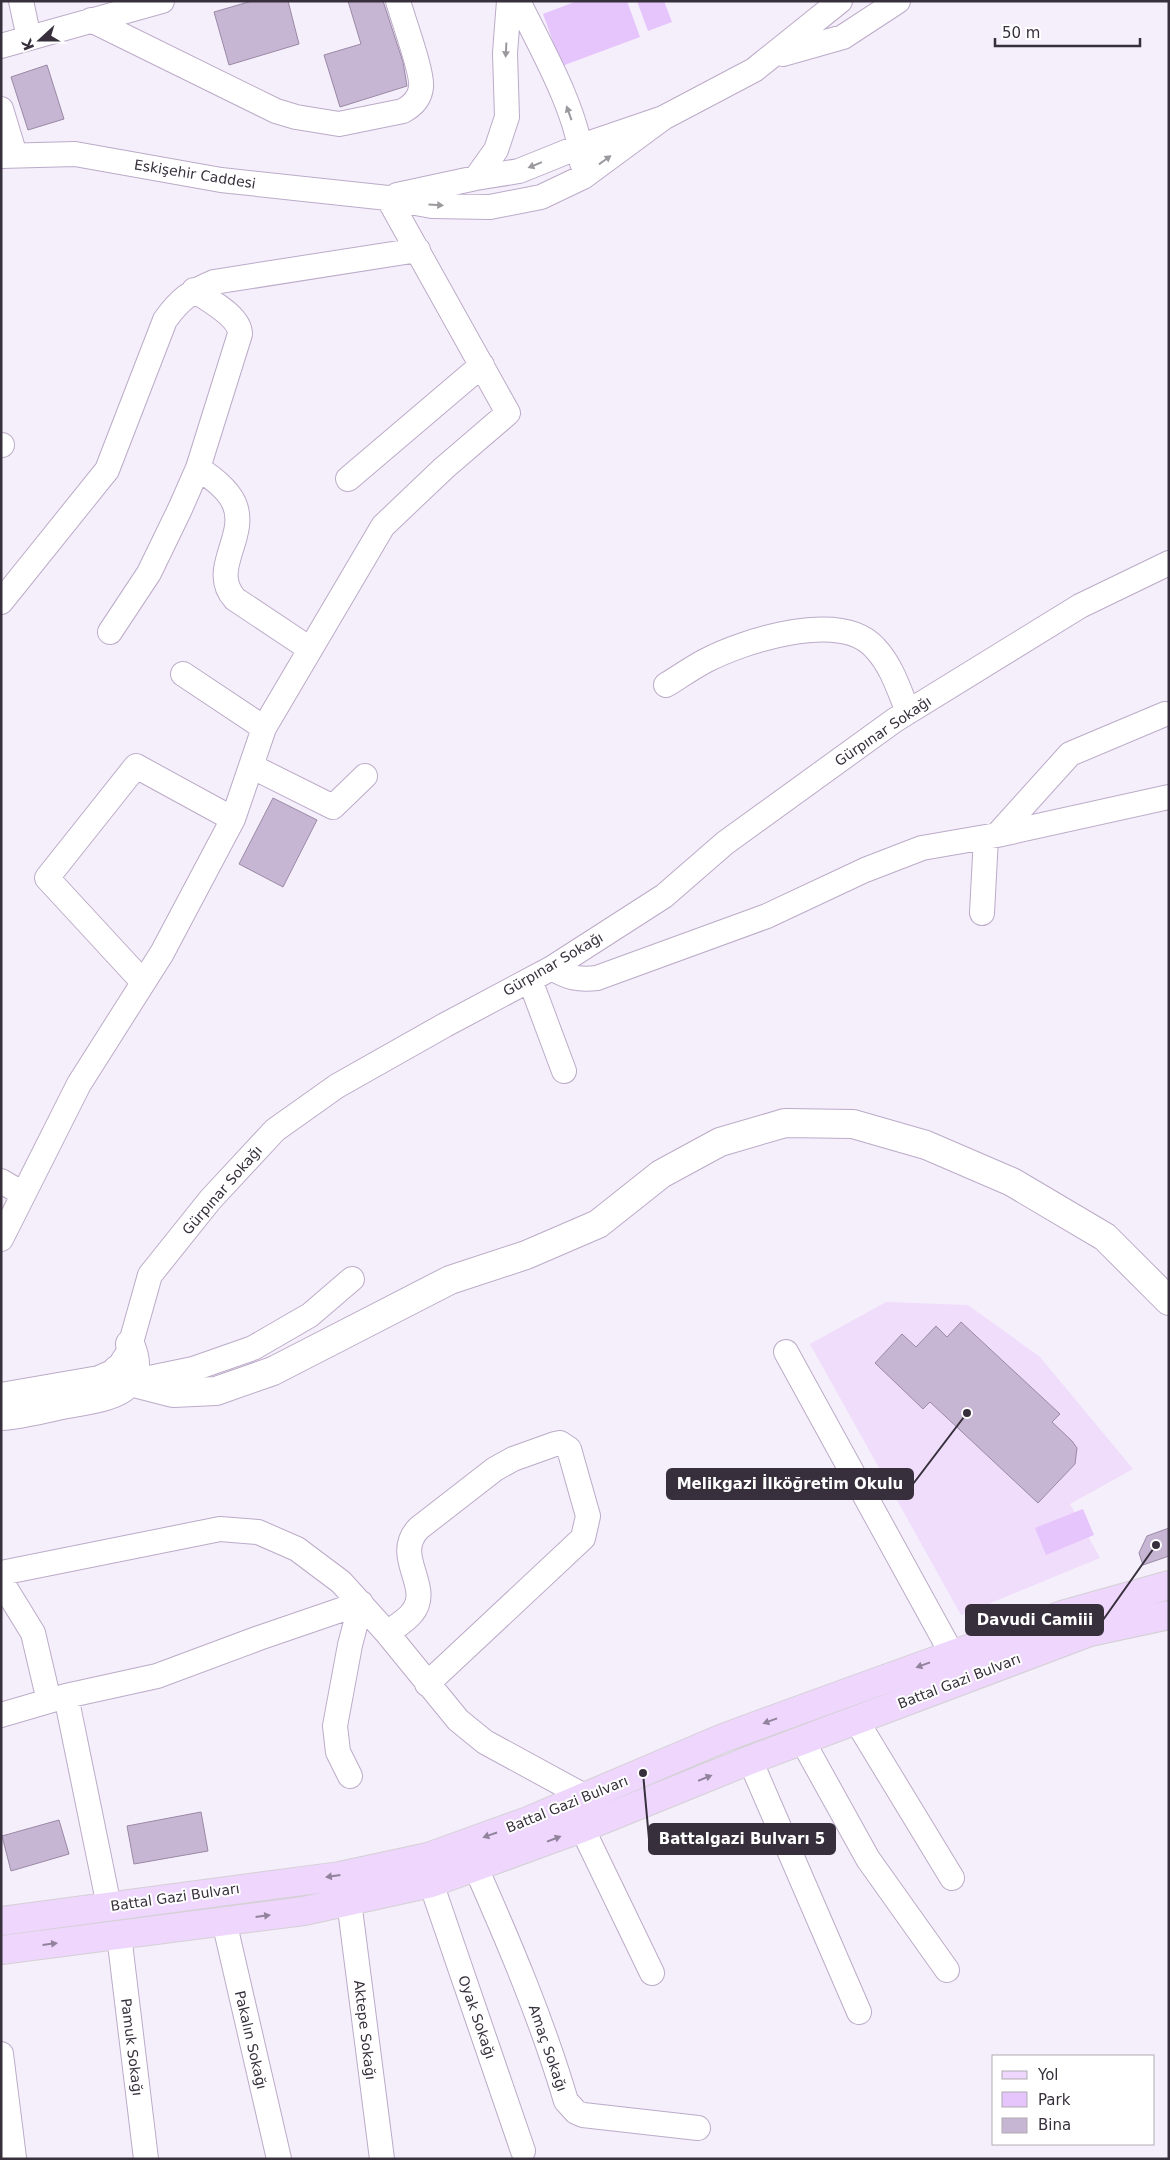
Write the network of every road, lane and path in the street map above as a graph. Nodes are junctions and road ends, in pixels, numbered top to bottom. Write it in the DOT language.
graph roads {
  1 [pos="21,1"];
  2 [pos="162,1"];
  3 [pos="398,1"];
  4 [pos="510,1"];
  5 [pos="518,1"];
  6 [pos="840,1"];
  7 [pos="898,1"];
  8 [pos="91,20"];
  9 [pos="29,38"];
  10 [pos="1,46"];
  11 [pos="770,58"];
  12 [pos="1,109"];
  13 [pos="663,118"];
  14 [pos="581,146"];
  15 [pos="8,156"];
  16 [pos="583,177"];
  17 [pos="476,178"];
  18 [pos="388,198"];
  19 [pos="418,250"];
  20 [pos="194,290"];
  21 [pos="482,365"];
  22 [pos="198,468"];
  23 [pos="348,479"];
  24 [pos="1169,563"];
  25 [pos="1,602"];
  26 [pos="110,632"];
  27 [pos="310,648"];
  28 [pos="183,674"];
  29 [pos="666,685"];
  30 [pos="908,712"];
  31 [pos="1165,714"];
  32 [pos="264,728"];
  33 [pos="251,766"];
  34 [pos="365,776"];
  35 [pos="1169,797"];
  36 [pos="233,819"];
  37 [pos="992,836"];
  38 [pos="982,914"];
  39 [pos="552,968"];
  40 [pos="530,980"];
  41 [pos="143,982"];
  42 [pos="564,1071"];
  43 [pos="1,1182"];
  44 [pos="23,1194"];
  45 [pos="1,1239"];
  46 [pos="352,1279"];
  47 [pos="1169,1301"];
  48 [pos="130,1344"];
  49 [pos="786,1352"];
  50 [pos="124,1376"];
  51 [pos="1,1394"];
  52 [pos="1,1416"];
  53 [pos="1,1573"];
  54 [pos="1,1581"];
  55 [pos="1169,1585"];
  56 [pos="361,1603"];
  57 [pos="1169,1615"];
  58 [pos="387,1633"];
  59 [pos="952,1654"];
  60 [pos="428,1684"];
  61 [pos="57,1699"];
  62 [pos="1,1715"];
  63 [pos="856,1720"];
  64 [pos="802,1740"];
  65 [pos="750,1760"];
  66 [pos="350,1776"];
  67 [pos="586,1797"];
  68 [pos="582,1828"];
  69 [pos="476,1868"];
  70 [pos="952,1878"];
  71 [pos="431,1883"];
  72 [pos="349,1901"];
  73 [pos="109,1906"];
  74 [pos="1,1921"];
  75 [pos="224,1921"];
  76 [pos="119,1935"];
  77 [pos="1,1950"];
  78 [pos="947,1970"];
  79 [pos="652,1973"];
  80 [pos="859,2012"];
  81 [pos="1,2054"];
  82 [pos="698,2128"];
  83 [pos="523,2151"];
  84 [pos="14,2158"];
  85 [pos="146,2159"];
  86 [pos="278,2159"];
  87 [pos="382,2159"];
  1 -- 9 [label="street"];
  2 -- 8 [label="street"];
  3 -- 8 [label="street"];
  4 -- 17 [label="street, one-way"];
  14 -- 5 [label="street, one-way"];
  6 -- 11 [label="street, Eskişehir Caddesi"];
  7 -- 11 [label="street"];
  8 -- 9 [label="street"];
  9 -- 10 [label="street"];
  11 -- 13 [label="street, Eskişehir Caddesi"];
  12 -- 15 [label="street"];
  13 -- 14 [label="street, Eskişehir Caddesi"];
  16 -- 13 [label="street, Eskişehir Caddesi, one-way"];
  14 -- 16 [label="street"];
  14 -- 17 [label="street, Eskişehir Caddesi, one-way"];
  15 -- 18 [label="street, Eskişehir Caddesi"];
  18 -- 16 [label="street, Eskişehir Caddesi, one-way"];
  17 -- 18 [label="street, Eskişehir Caddesi"];
  18 -- 19 [label="street"];
  19 -- 20 [label="street"];
  19 -- 21 [label="street"];
  20 -- 22 [label="street"];
  20 -- 25 [label="street"];
  21 -- 23 [label="street"];
  21 -- 27 [label="street"];
  22 -- 26 [label="street"];
  22 -- 27 [label="street"];
  24 -- 30 [label="street, Gürpınar Sokağı"];
  27 -- 32 [label="street"];
  28 -- 32 [label="street"];
  29 -- 30 [label="street"];
  30 -- 39 [label="street, Gürpınar Sokağı"];
  31 -- 37 [label="street"];
  32 -- 33 [label="street"];
  33 -- 34 [label="street"];
  33 -- 36 [label="street"];
  35 -- 37 [label="street"];
  36 -- 41 [label="street"];
  36 -- 41 [label="street"];
  37 -- 38 [label="street"];
  37 -- 39 [label="street"];
  39 -- 40 [label="street, Gürpınar Sokağı"];
  40 -- 42 [label="street"];
  40 -- 48 [label="street, Gürpınar Sokağı"];
  41 -- 44 [label="street"];
  43 -- 44 [label="street"];
  44 -- 45 [label="street"];
  46 -- 50 [label="street"];
  47 -- 50 [label="street"];
  48 -- 50 [label="street"];
  49 -- 59 [label="street"];
  50 -- 51 [label="street"];
  50 -- 52 [label="street"];
  53 -- 56 [label="street"];
  54 -- 61 [label="street"];
  55 -- 59 [label="main road, Battal Gazi Bulvarı"];
  56 -- 58 [label="street"];
  56 -- 61 [label="street"];
  56 -- 66 [label="street"];
  57 -- 63 [label="main road, Battal Gazi Bulvarı"];
  58 -- 60 [label="street"];
  58 -- 60 [label="street"];
  59 -- 67 [label="main road, Battal Gazi Bulvarı, one-way"];
  60 -- 67 [label="street"];
  61 -- 62 [label="street"];
  61 -- 73 [label="street"];
  63 -- 64 [label="main road, Battal Gazi Bulvarı"];
  63 -- 70 [label="street"];
  64 -- 65 [label="main road, Battal Gazi Bulvarı"];
  64 -- 78 [label="street"];
  68 -- 65 [label="main road, Battal Gazi Bulvarı, one-way"];
  65 -- 80 [label="street"];
  67 -- 73 [label="main road, Battal Gazi Bulvarı, one-way"];
  69 -- 68 [label="main road, Battal Gazi Bulvarı, one-way"];
  68 -- 79 [label="street"];
  69 -- 71 [label="main road, Battal Gazi Bulvarı"];
  69 -- 82 [label="street, Amaç Sokağı"];
  71 -- 72 [label="main road, Battal Gazi Bulvarı"];
  71 -- 83 [label="street, Oyak Sokağı"];
  75 -- 72 [label="main road, Battal Gazi Bulvarı, one-way"];
  72 -- 87 [label="street, Aktepe Sokağı"];
  73 -- 74 [label="main road, Battal Gazi Bulvarı"];
  75 -- 76 [label="main road, Battal Gazi Bulvarı"];
  75 -- 86 [label="street, Pakalın Sokağı"];
  77 -- 76 [label="main road, Battal Gazi Bulvarı, one-way"];
  76 -- 85 [label="street, Pamuk Sokağı"];
  81 -- 84 [label="street"];
}
